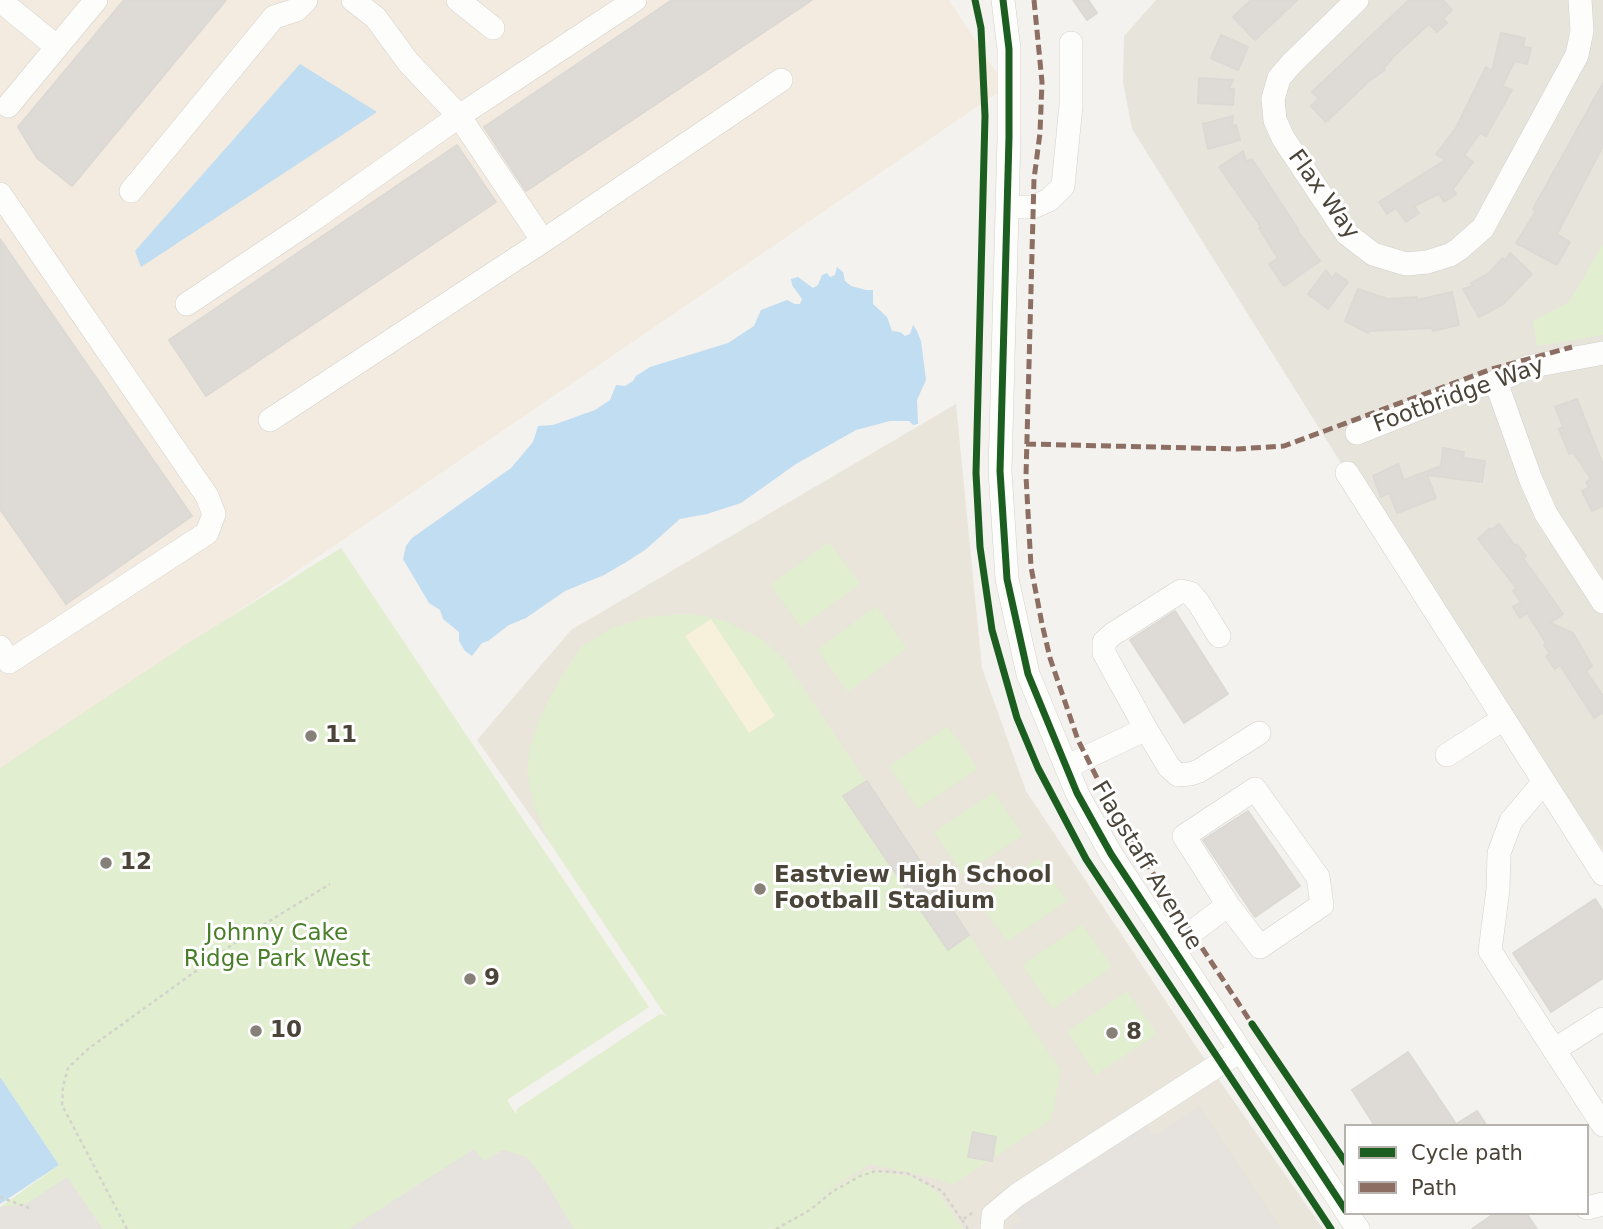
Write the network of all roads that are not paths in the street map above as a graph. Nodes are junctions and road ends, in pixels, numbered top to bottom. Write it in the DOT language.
graph roads {
  1 [pos="96,0"];
  2 [pos="306,0"];
  3 [pos="354,0"];
  4 [pos="458,0"];
  5 [pos="635,0"];
  6 [pos="1003,0"];
  7 [pos="1357,0"];
  8 [pos="1580,0"];
  9 [pos="2,2"];
  10 [pos="493,28"];
  11 [pos="1071,43"];
  12 [pos="57,47"];
  13 [pos="781,80"];
  14 [pos="8,106"];
  15 [pos="459,116"];
  16 [pos="131,191"];
  17 [pos="0,194"];
  18 [pos="1007,207"];
  19 [pos="543,241"];
  20 [pos="187,304"];
  21 [pos="1603,353"];
  22 [pos="1496,382"];
  23 [pos="270,420"];
  24 [pos="1357,433"];
  25 [pos="1347,473"];
  26 [pos="1603,602"];
  27 [pos="1220,636"];
  28 [pos="0,648"];
  29 [pos="1503,719"];
  30 [pos="1146,729"];
  31 [pos="1259,733"];
  32 [pos="1447,755"];
  33 [pos="1066,767"];
  34 [pos="1544,783"];
  35 [pos="1603,874"];
  36 [pos="1228,905"];
  37 [pos="1172,947"];
  38 [pos="1603,1019"];
  39 [pos="1554,1050"];
  40 [pos="1240,1051"];
  41 [pos="1603,1125"];
  42 [pos="1344,1209"];
  43 [pos="992,1229"];
  1 -- 12 [label="street"];
  2 -- 16 [label="street"];
  3 -- 15 [label="street"];
  4 -- 10 [label="street"];
  5 -- 15 [label="street"];
  6 -- 18 [label="street, Flagstaff Avenue"];
  7 -- 8 [label="street, Flax Way"];
  9 -- 12 [label="street"];
  11 -- 18 [label="street"];
  12 -- 14 [label="street"];
  13 -- 19 [label="street"];
  15 -- 19 [label="street"];
  15 -- 20 [label="street"];
  17 -- 28 [label="street"];
  18 -- 33 [label="street, Flagstaff Avenue"];
  19 -- 23 [label="street"];
  21 -- 22 [label="street, Footbridge Way"];
  22 -- 24 [label="street, Footbridge Way"];
  22 -- 26 [label="street"];
  25 -- 29 [label="street"];
  27 -- 30 [label="street"];
  29 -- 32 [label="street"];
  29 -- 34 [label="street"];
  30 -- 31 [label="street"];
  30 -- 33 [label="street"];
  33 -- 37 [label="street, Flagstaff Avenue"];
  34 -- 35 [label="street"];
  34 -- 39 [label="street"];
  36 -- 36 [label="street"];
  36 -- 37 [label="street"];
  37 -- 40 [label="street, Flagstaff Avenue"];
  38 -- 39 [label="street"];
  39 -- 41 [label="street"];
  40 -- 42 [label="street, Flagstaff Avenue"];
  40 -- 43 [label="street"];
}
